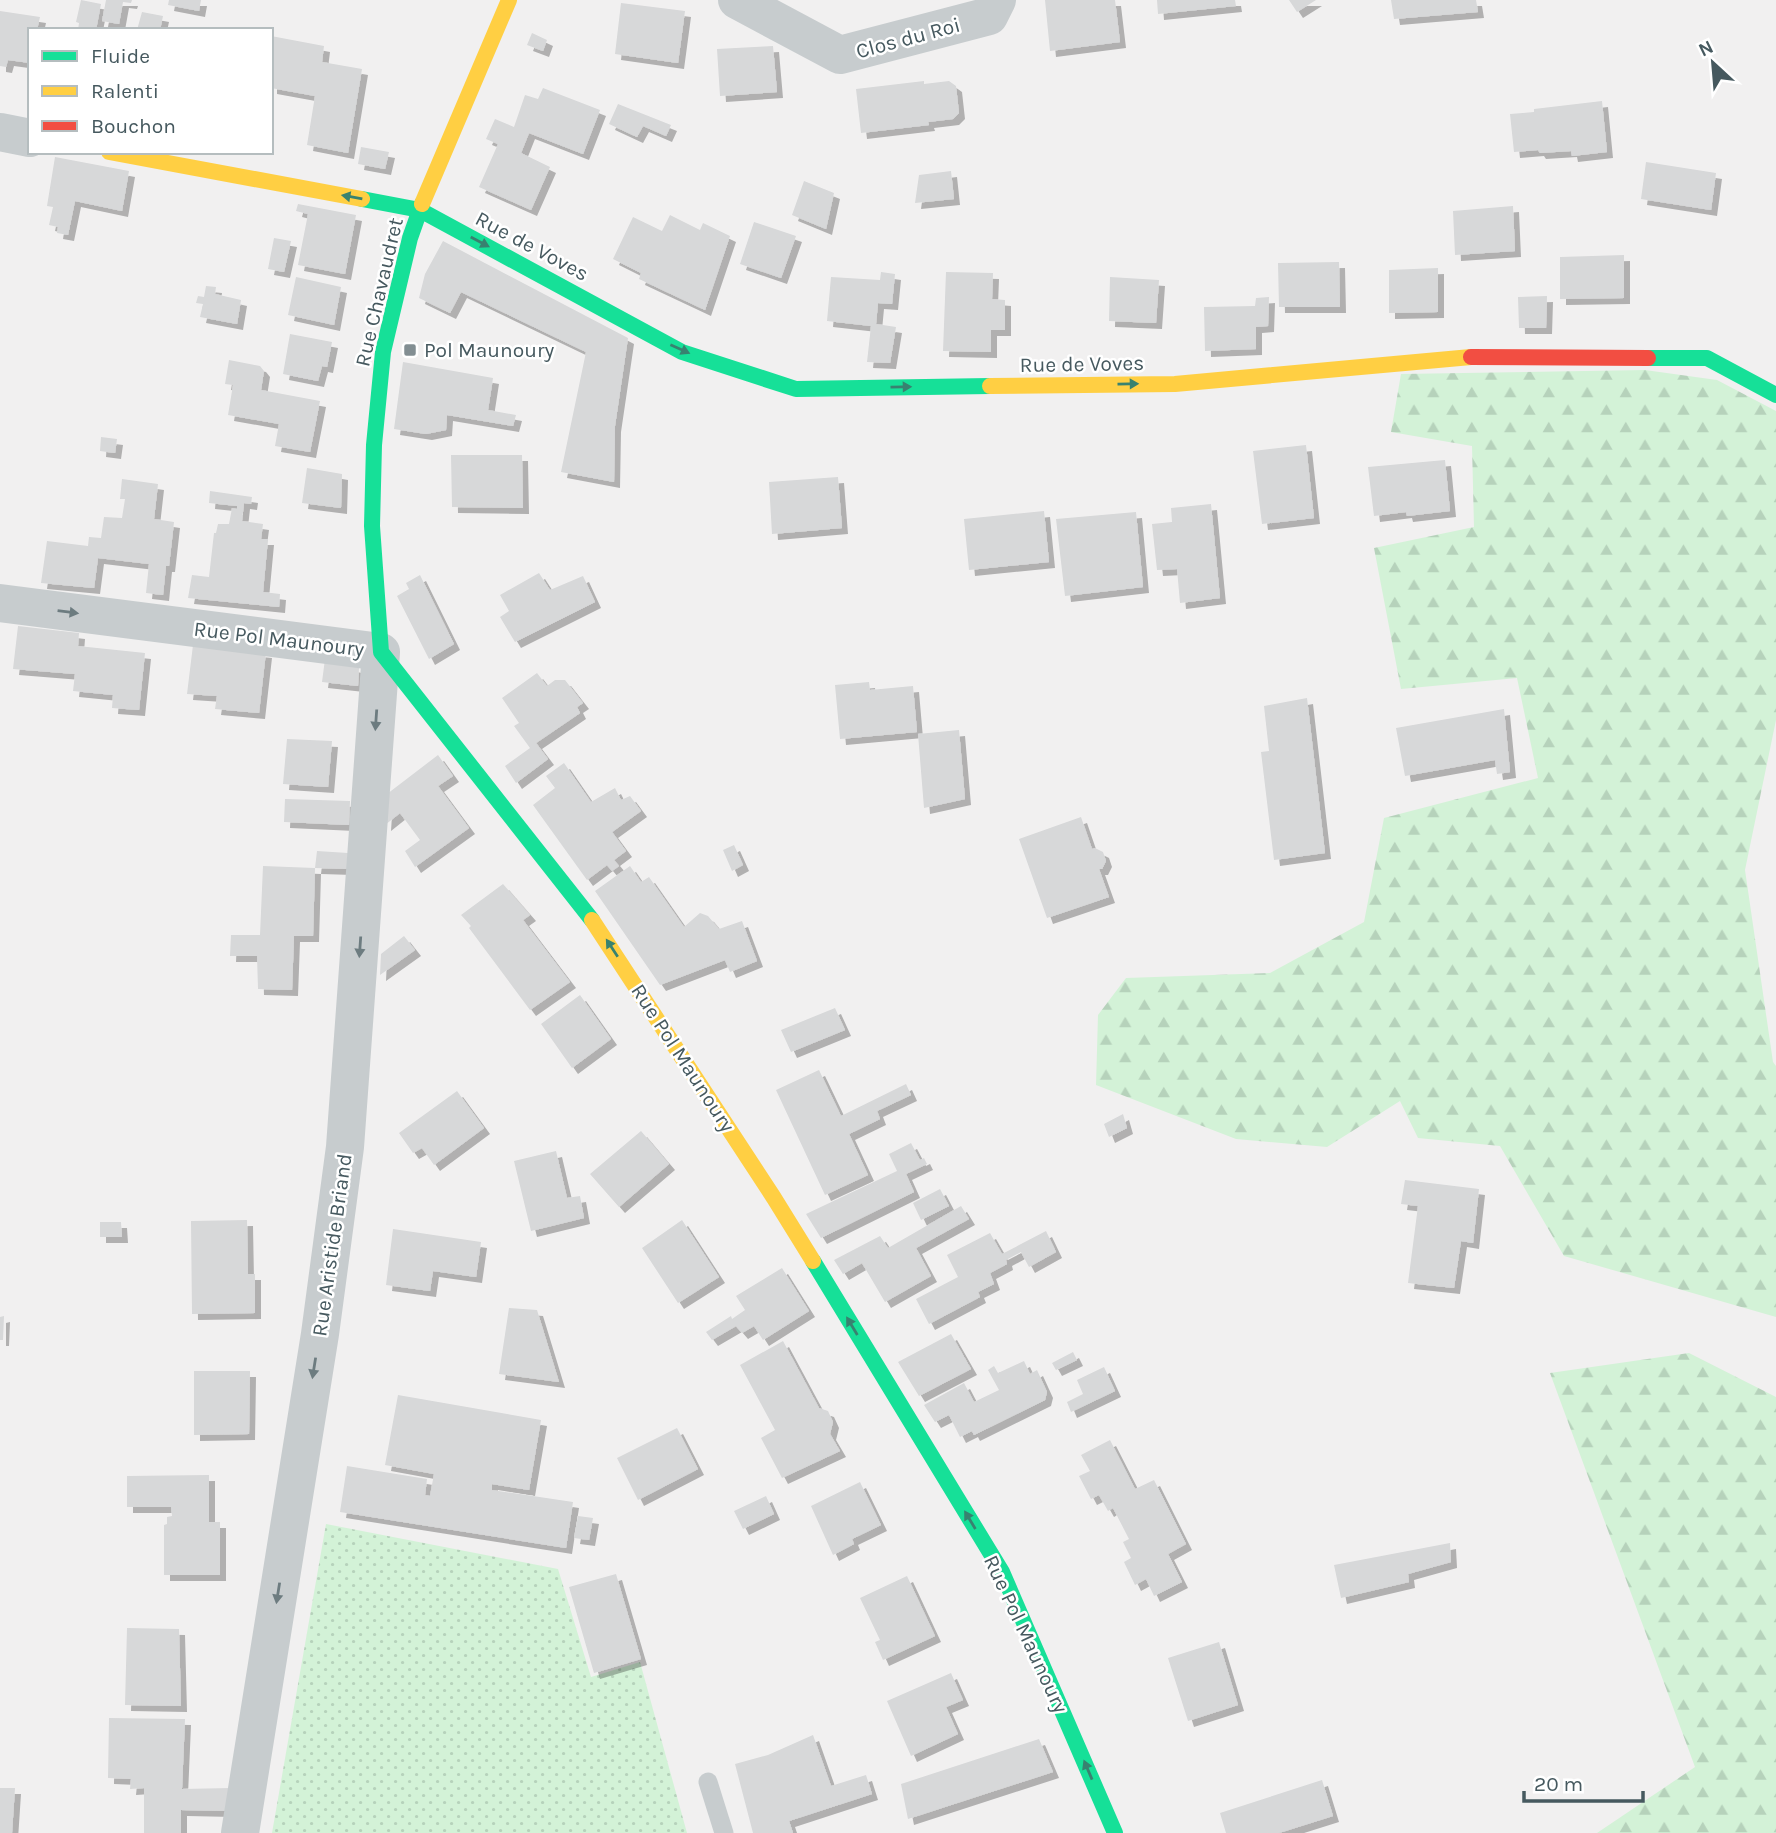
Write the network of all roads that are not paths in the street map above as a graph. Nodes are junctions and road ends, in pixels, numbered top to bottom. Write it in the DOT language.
graph roads {
  1 [pos="509,0"];
  2 [pos="737,0"];
  3 [pos="997,0"];
  4 [pos="0,132"];
  5 [pos="28,138"];
  6 [pos="120,154"];
  7 [pos="419,210"];
  8 [pos="1776,395"];
  9 [pos="0,603"];
  10 [pos="381,652"];
  11 [pos="708,1782"];
  12 [pos="240,1833"];
  13 [pos="724,1833"];
  14 [pos="1115,1833"];
  1 -- 7 [label="street, Rue Chavaudret"];
  2 -- 3 [label="street, Clos du Roi"];
  4 -- 5 [label="street"];
  7 -- 6 [label="street, Rue de Voves, one-way"];
  7 -- 8 [label="street, Rue de Voves, one-way"];
  7 -- 10 [label="street, Rue Chavaudret"];
  9 -- 10 [label="street, Rue Pol Maunoury, one-way"];
  10 -- 12 [label="street, Rue Aristide Briand, one-way"];
  14 -- 10 [label="street, Rue Pol Maunoury, one-way"];
  11 -- 13 [label="lane"];
}
